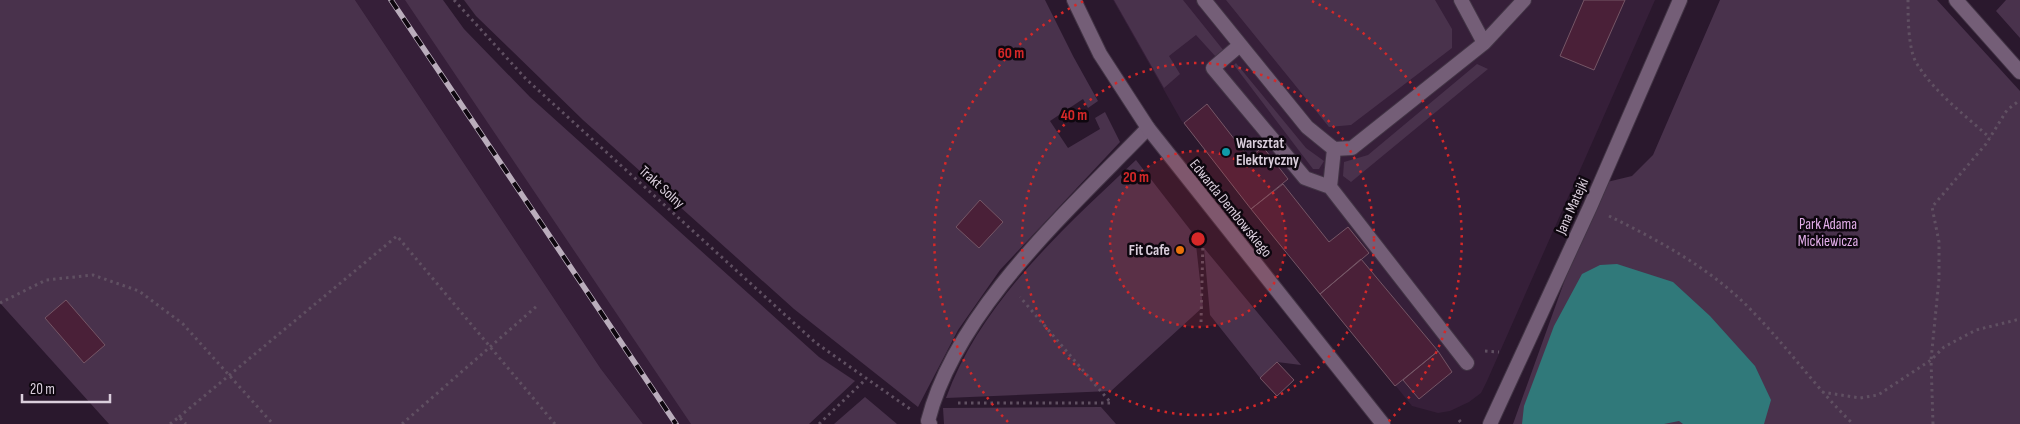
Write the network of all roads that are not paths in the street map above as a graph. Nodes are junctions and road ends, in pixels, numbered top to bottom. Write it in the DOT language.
graph roads {
  1 [pos="1074,0"];
  2 [pos="1204,0"];
  3 [pos="1461,0"];
  4 [pos="1524,0"];
  5 [pos="1680,0"];
  6 [pos="1956,0"];
  7 [pos="1484,43"];
  8 [pos="1240,44"];
  9 [pos="2020,72"];
  10 [pos="1148,128"];
  11 [pos="1334,149"];
  12 [pos="1330,187"];
  13 [pos="1467,363"];
  14 [pos="929,422"];
  15 [pos="1383,424"];
  16 [pos="1490,424"];
  1 -- 10 [label="street, Edwarda Dembowskiego"];
  2 -- 8 [label="street"];
  3 -- 7 [label="street"];
  4 -- 7 [label="street"];
  5 -- 16 [label="street, Jana Matejki"];
  6 -- 9 [label="street"];
  7 -- 11 [label="street"];
  8 -- 11 [label="street"];
  8 -- 12 [label="street"];
  10 -- 14 [label="street"];
  10 -- 15 [label="street, Edwarda Dembowskiego"];
  11 -- 12 [label="street"];
  12 -- 13 [label="street"];
}
